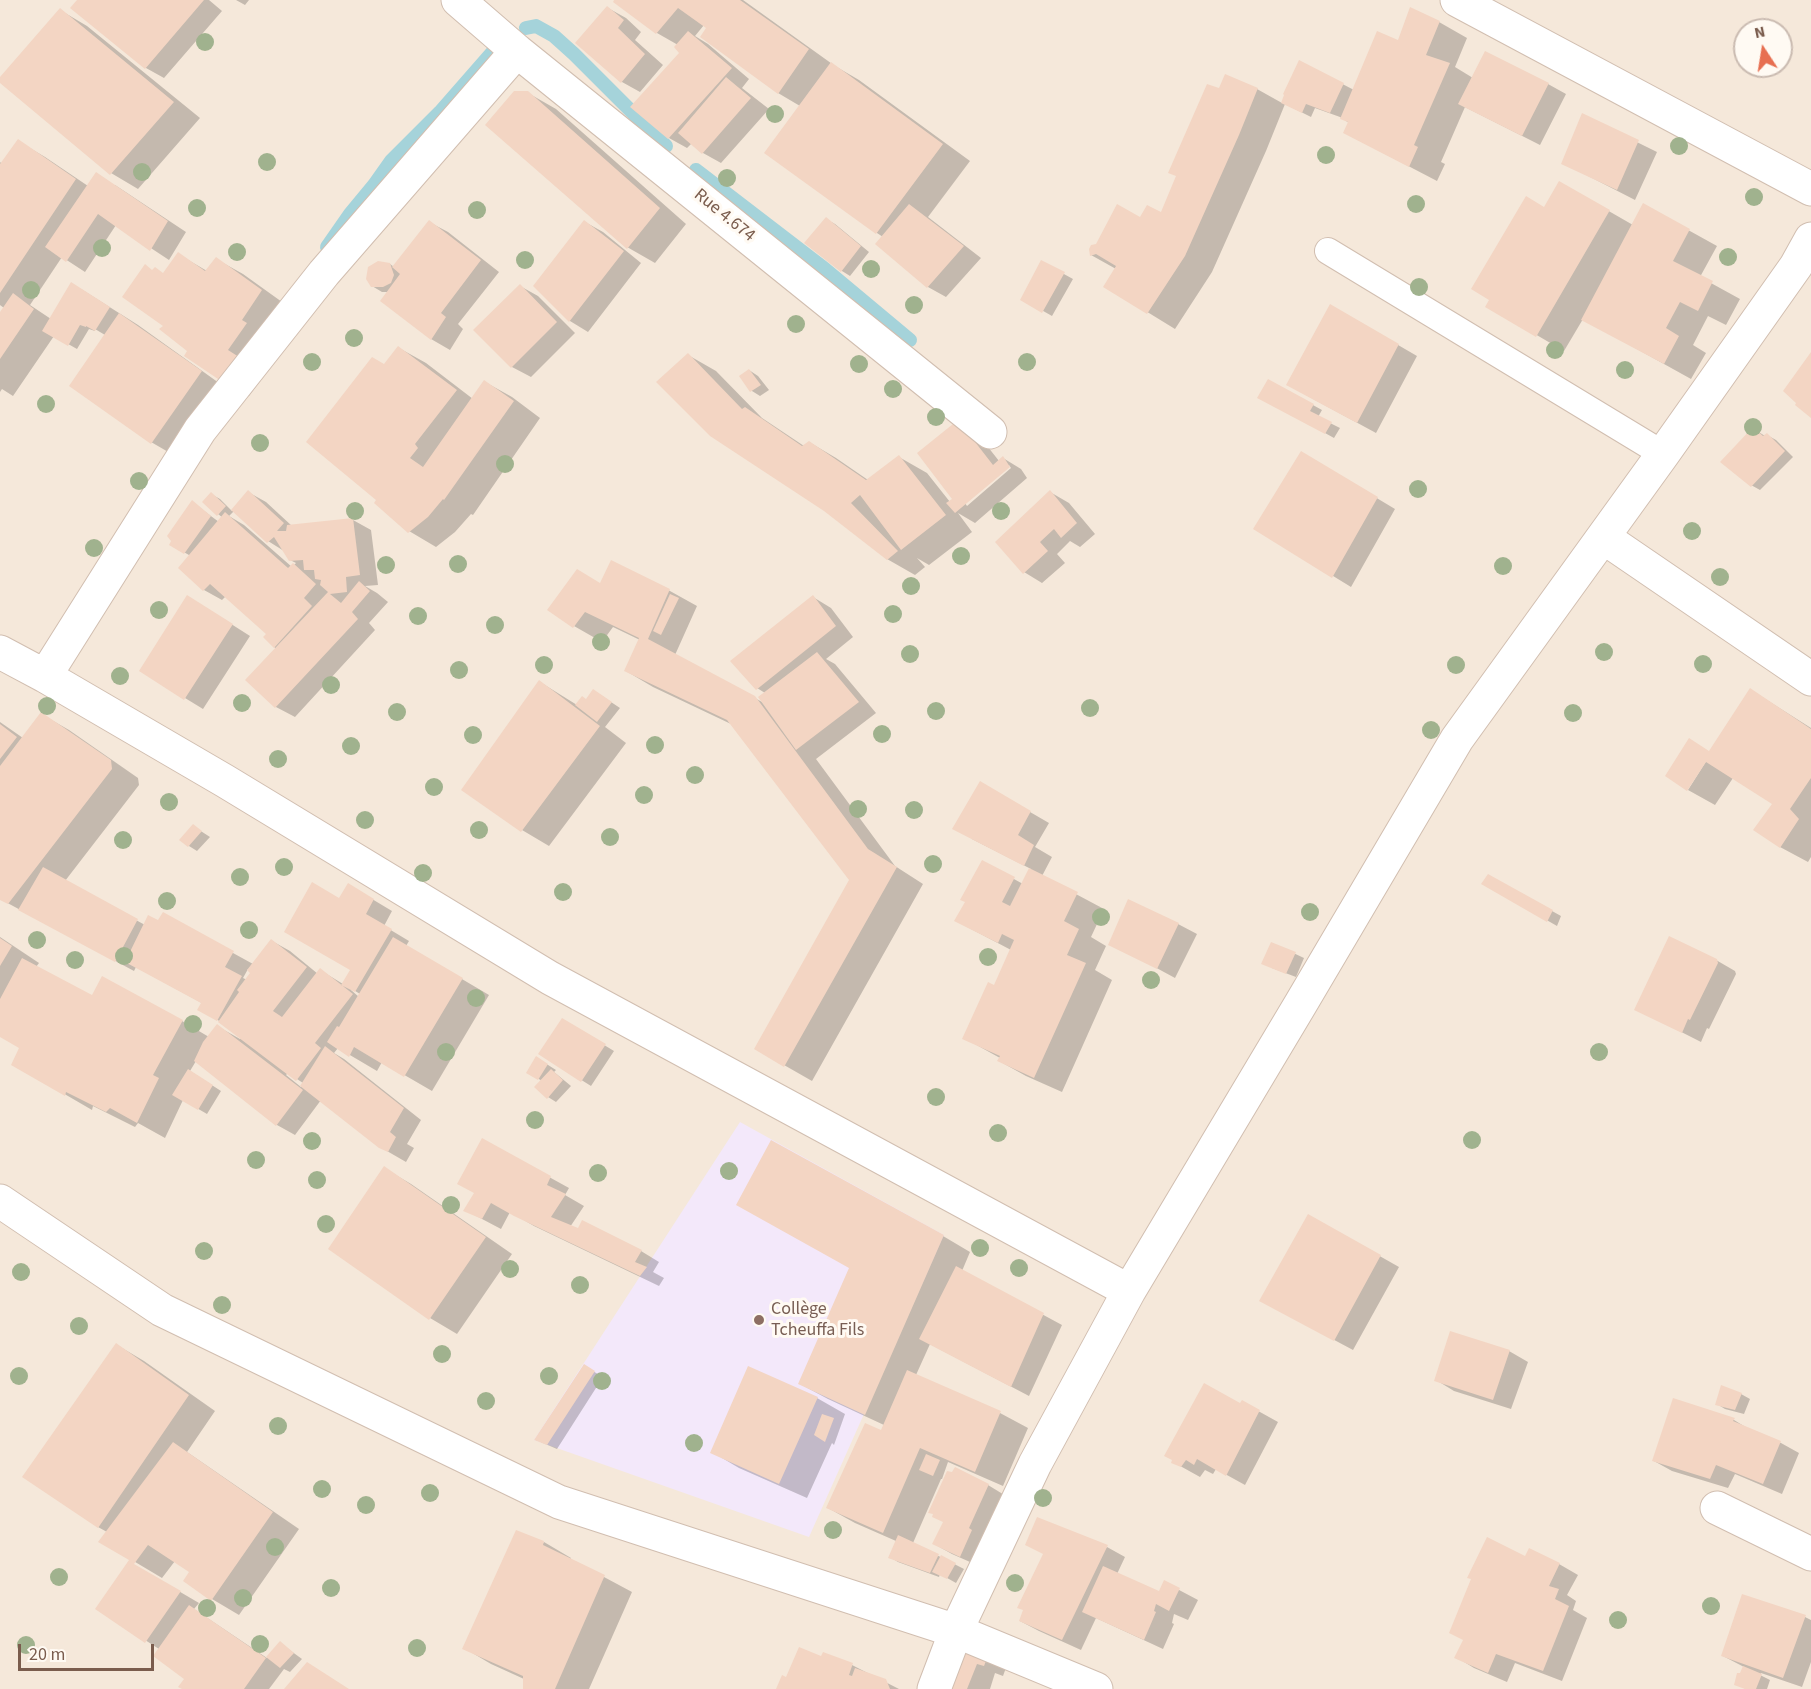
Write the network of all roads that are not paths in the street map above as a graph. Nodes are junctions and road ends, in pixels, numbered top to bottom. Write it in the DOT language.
graph roads {
  1 [pos="458,0"];
  2 [pos="1457,0"];
  3 [pos="517,51"];
  4 [pos="1811,189"];
  5 [pos="1328,251"];
  6 [pos="1806,260"];
  7 [pos="990,432"];
  8 [pos="1662,454"];
  9 [pos="1603,537"];
  10 [pos="0,652"];
  11 [pos="45,676"];
  12 [pos="1811,679"];
  13 [pos="0,1201"];
  14 [pos="1129,1291"];
  15 [pos="1717,1508"];
  16 [pos="1811,1554"];
  17 [pos="956,1632"];
  18 [pos="934,1689"];
  19 [pos="1096,1689"];
  1 -- 3 [label="street, Rue 4.674"];
  2 -- 4 [label="street"];
  3 -- 7 [label="street, Rue 4.674"];
  3 -- 11 [label="street"];
  5 -- 8 [label="lane"];
  6 -- 8 [label="street"];
  8 -- 9 [label="street"];
  9 -- 12 [label="street"];
  9 -- 14 [label="street"];
  10 -- 11 [label="street"];
  11 -- 14 [label="street"];
  13 -- 17 [label="street"];
  14 -- 17 [label="street"];
  15 -- 16 [label="street"];
  17 -- 18 [label="street"];
  17 -- 19 [label="street"];
}
